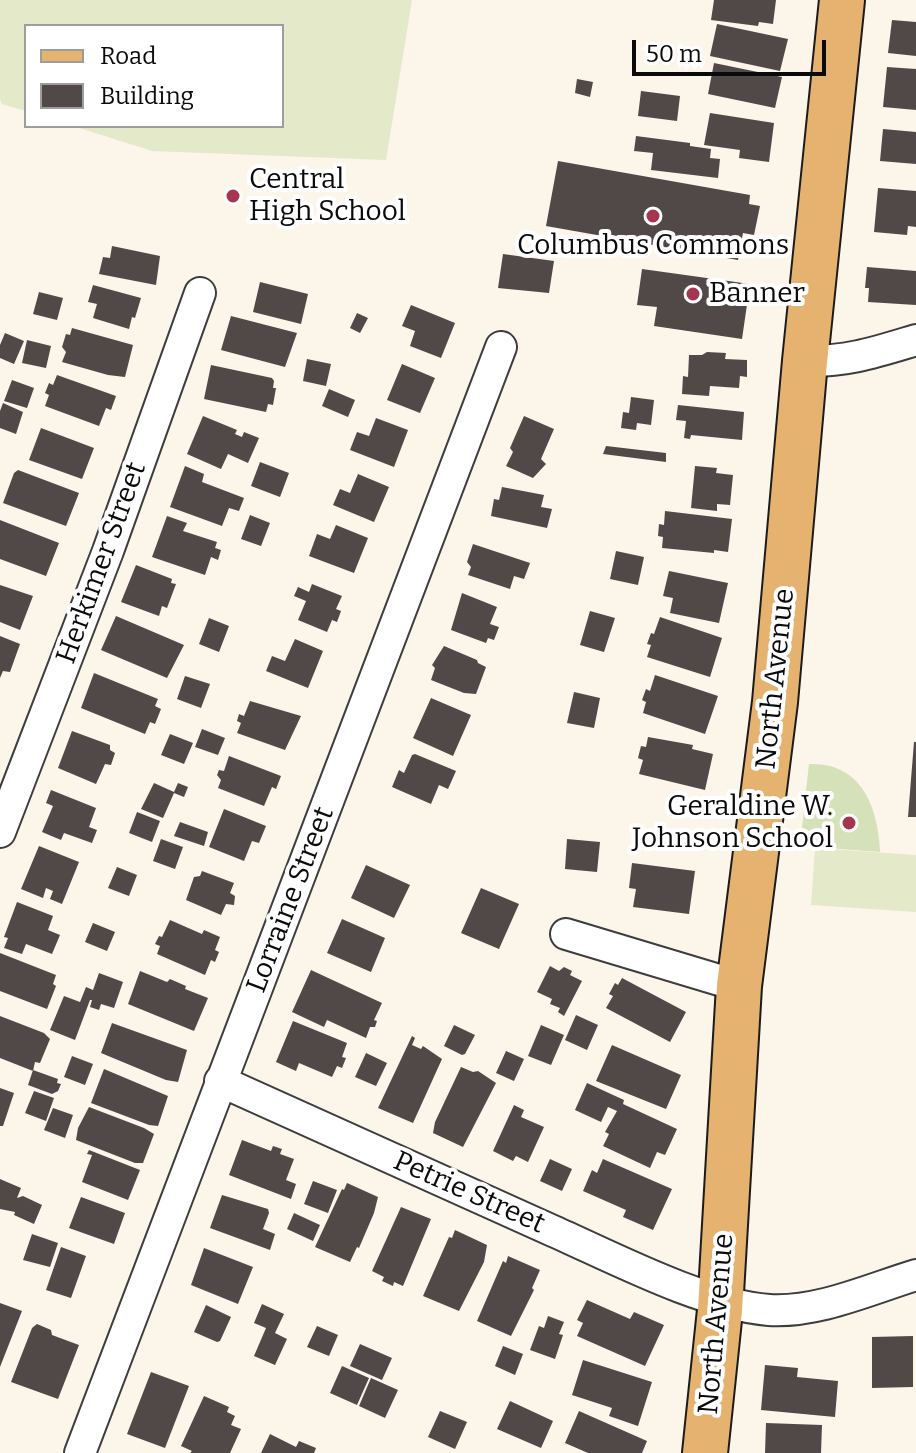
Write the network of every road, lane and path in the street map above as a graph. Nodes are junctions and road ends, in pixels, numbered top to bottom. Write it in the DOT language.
graph roads {
  1 [pos="842,0"];
  2 [pos="200,293"];
  3 [pos="916,340"];
  4 [pos="501,347"];
  5 [pos="805,361"];
  6 [pos="0,832"];
  7 [pos="566,934"];
  8 [pos="739,986"];
  9 [pos="220,1081"];
  10 [pos="916,1275"];
  11 [pos="721,1300"];
  12 [pos="80,1453"];
  13 [pos="705,1453"];
  1 -- 5 [label="main road, North Avenue"];
  2 -- 6 [label="street, Herkimer Street"];
  3 -- 5 [label="street"];
  4 -- 9 [label="street, Lorraine Street"];
  5 -- 8 [label="main road, North Avenue"];
  7 -- 8 [label="street"];
  8 -- 11 [label="main road, North Avenue"];
  9 -- 11 [label="street, Petrie Street"];
  9 -- 12 [label="street, Lorraine Street"];
  10 -- 11 [label="street, Petrie Street"];
  11 -- 13 [label="main road, North Avenue"];
}
